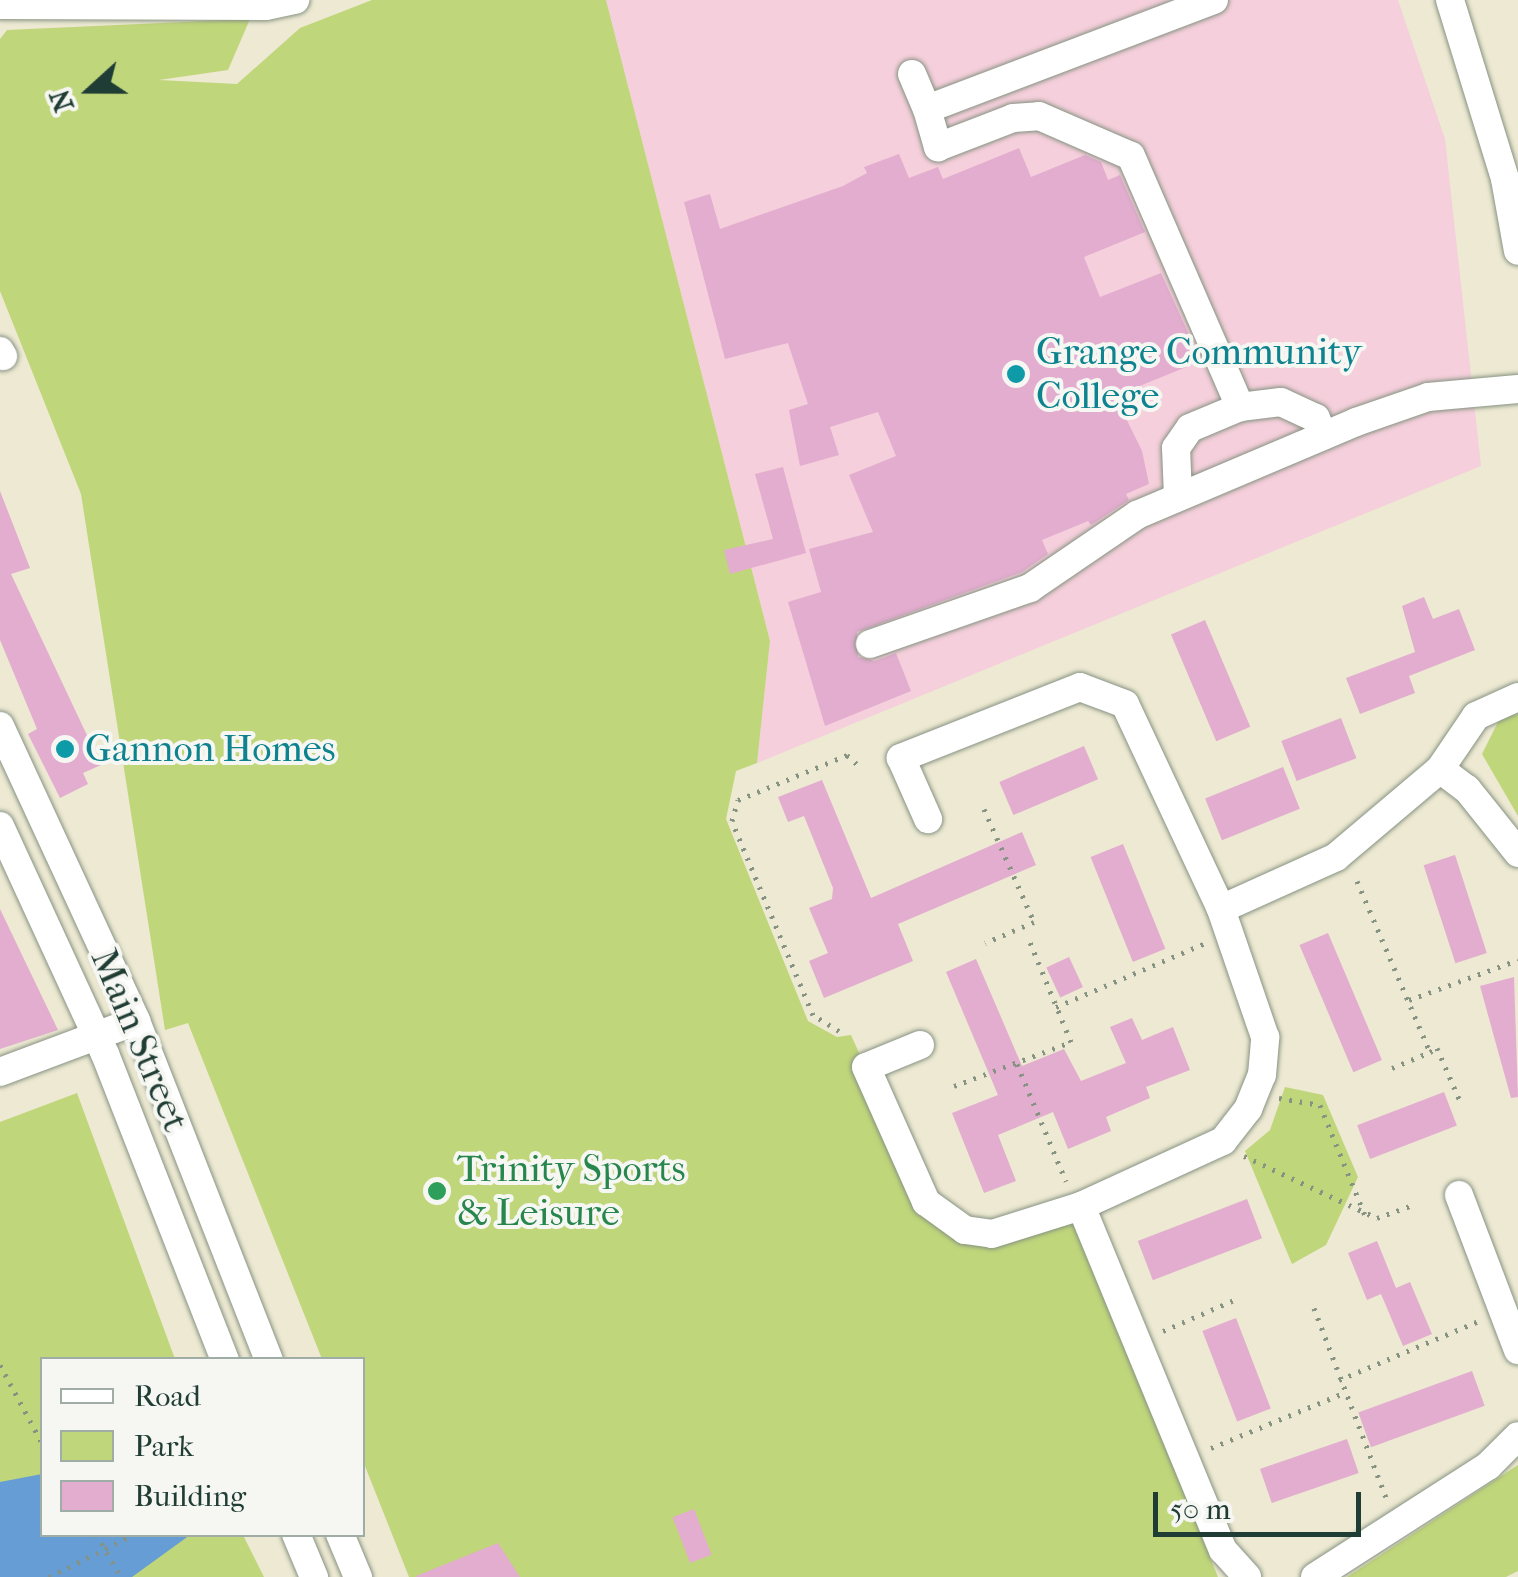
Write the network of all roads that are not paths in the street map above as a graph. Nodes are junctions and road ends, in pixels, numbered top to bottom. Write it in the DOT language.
graph roads {
  1 [pos="296,0"];
  2 [pos="1214,0"];
  3 [pos="1450,0"];
  4 [pos="55,1"];
  5 [pos="0,5"];
  6 [pos="912,74"];
  7 [pos="927,108"];
  8 [pos="1518,251"];
  9 [pos="1518,389"];
  10 [pos="1240,407"];
  11 [pos="1323,436"];
  12 [pos="1178,497"];
  13 [pos="870,644"];
  14 [pos="1518,696"];
  15 [pos="0,726"];
  16 [pos="1440,768"];
  17 [pos="928,820"];
  18 [pos="0,826"];
  19 [pos="1518,853"];
  20 [pos="1225,921"];
  21 [pos="136,1021"];
  22 [pos="98,1038"];
  23 [pos="920,1044"];
  24 [pos="0,1072"];
  25 [pos="1458,1196"];
  26 [pos="1081,1206"];
  27 [pos="1518,1350"];
  28 [pos="224,1357"];
  29 [pos="268,1357"];
  30 [pos="1518,1436"];
  31 [pos="297,1537"];
  32 [pos="341,1537"];
  33 [pos="314,1577"];
  34 [pos="358,1577"];
  35 [pos="1246,1577"];
  36 [pos="1316,1577"];
  1 -- 4 [label="street"];
  2 -- 7 [label="street"];
  3 -- 8 [label="street"];
  4 -- 5 [label="street"];
  6 -- 7 [label="street"];
  7 -- 10 [label="street"];
  9 -- 11 [label="street"];
  10 -- 11 [label="street"];
  10 -- 12 [label="street"];
  11 -- 12 [label="street"];
  12 -- 13 [label="street"];
  14 -- 16 [label="street"];
  15 -- 21 [label="street, Main Street"];
  16 -- 19 [label="street"];
  16 -- 20 [label="street"];
  17 -- 20 [label="street"];
  18 -- 22 [label="street, Main Street"];
  20 -- 26 [label="street"];
  21 -- 22 [label="street"];
  21 -- 29 [label="street, Main Street"];
  22 -- 24 [label="street"];
  22 -- 28 [label="street, Main Street"];
  23 -- 26 [label="street"];
  25 -- 27 [label="street"];
  26 -- 35 [label="street"];
  30 -- 36 [label="street"];
  31 -- 33 [label="street"];
  32 -- 34 [label="street"];
}
